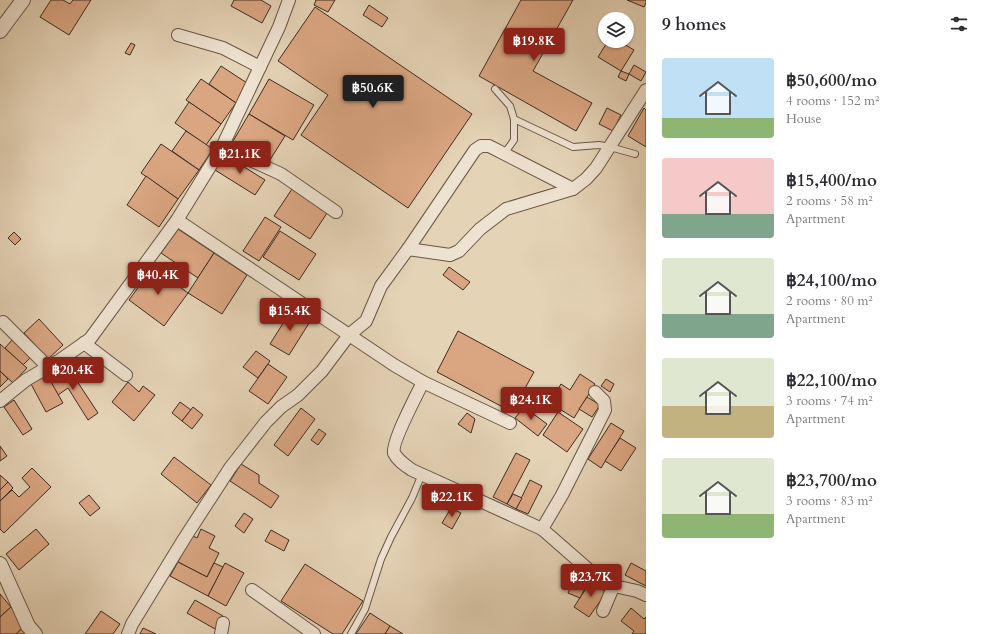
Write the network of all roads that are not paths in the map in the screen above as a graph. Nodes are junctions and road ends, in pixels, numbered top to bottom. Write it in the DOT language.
graph roads {
  1 [pos="23,0"];
  2 [pos="289,0"];
  3 [pos="0,31"];
  4 [pos="178,35"];
  5 [pos="260,67"];
  6 [pos="495,89"];
  7 [pos="646,90"];
  8 [pos="514,120"];
  9 [pos="222,147"];
  10 [pos="610,147"];
  11 [pos="504,154"];
  12 [pos="635,154"];
  13 [pos="573,189"];
  14 [pos="336,212"];
  15 [pos="178,220"];
  16 [pos="408,249"];
  17 [pos="3,322"];
  18 [pos="348,335"];
  19 [pos="84,344"];
  20 [pos="48,367"];
  21 [pos="126,375"];
  22 [pos="423,382"];
  23 [pos="595,392"];
  24 [pos="0,401"];
  25 [pos="510,423"];
  26 [pos="422,474"];
  27 [pos="542,529"];
  28 [pos="0,564"];
  29 [pos="614,585"];
  30 [pos="252,590"];
  31 [pos="646,595"];
  32 [pos="603,611"];
  33 [pos="35,634"];
  34 [pos="128,634"];
  35 [pos="314,634"];
  36 [pos="351,634"];
  1 -- 3 [label="street"];
  2 -- 5 [label="street"];
  4 -- 5 [label="street"];
  5 -- 9 [label="street"];
  6 -- 8 [label="lane"];
  7 -- 10 [label="street"];
  8 -- 10 [label="lane"];
  8 -- 11 [label="lane"];
  9 -- 14 [label="street"];
  9 -- 15 [label="street"];
  10 -- 12 [label="lane"];
  10 -- 13 [label="street"];
  11 -- 13 [label="street"];
  11 -- 16 [label="street"];
  13 -- 16 [label="street"];
  15 -- 18 [label="street"];
  15 -- 19 [label="street"];
  16 -- 18 [label="street"];
  17 -- 20 [label="street"];
  18 -- 22 [label="street"];
  18 -- 34 [label="street"];
  19 -- 20 [label="street"];
  19 -- 21 [label="street"];
  20 -- 24 [label="street"];
  22 -- 25 [label="street"];
  22 -- 26 [label="street"];
  23 -- 27 [label="street"];
  26 -- 27 [label="street"];
  26 -- 36 [label="lane"];
  27 -- 29 [label="street"];
  28 -- 33 [label="street"];
  29 -- 31 [label="street"];
  29 -- 32 [label="street"];
  30 -- 35 [label="street"];
}
